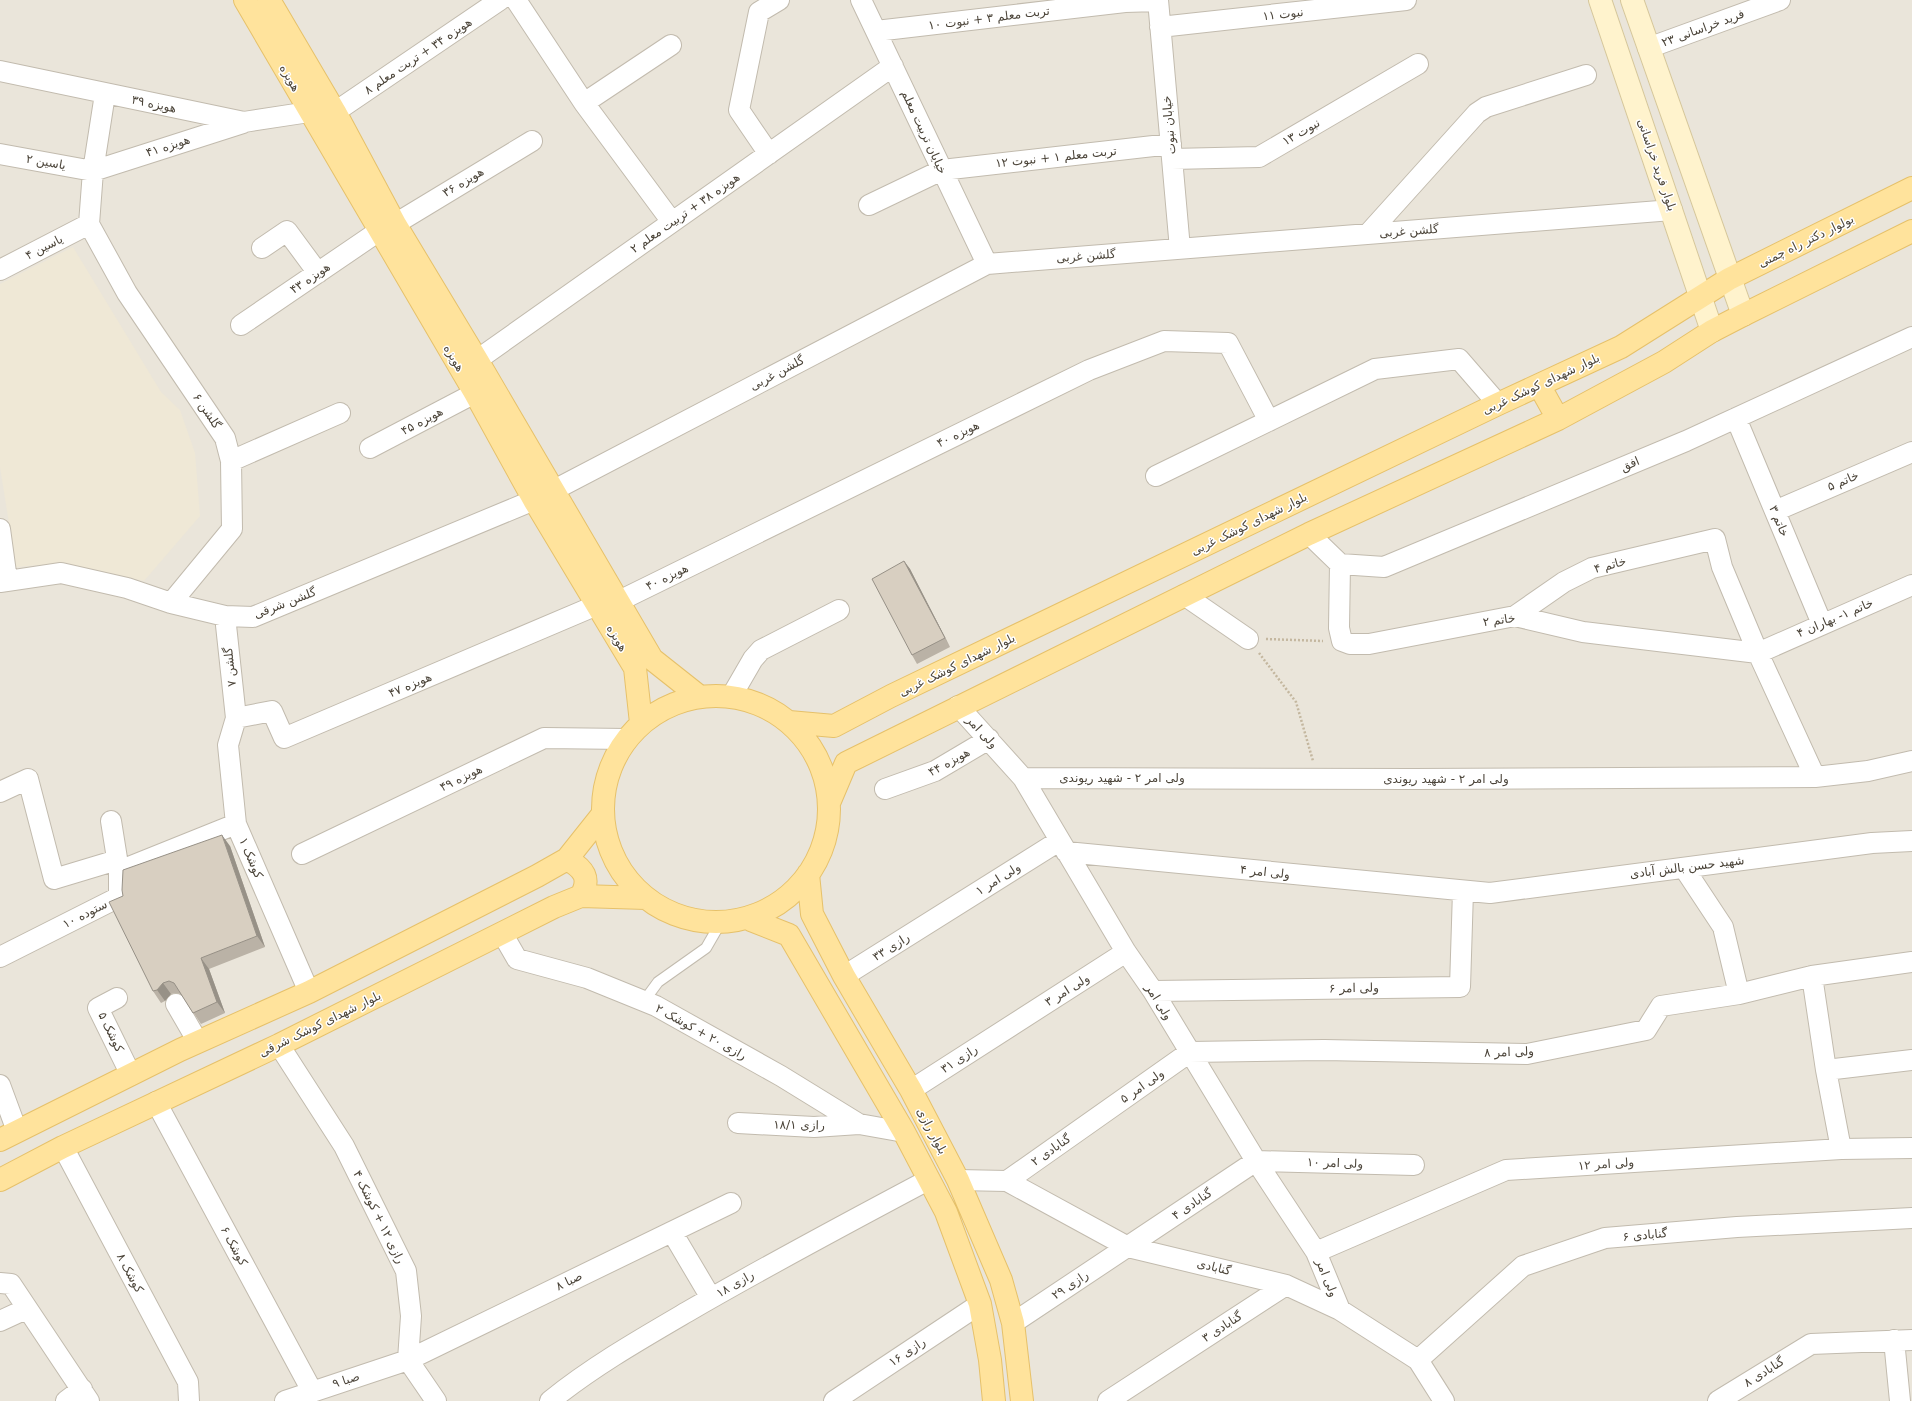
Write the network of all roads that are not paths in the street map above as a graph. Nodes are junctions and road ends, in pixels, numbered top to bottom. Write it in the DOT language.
graph roads {
  1 [pos="245,0"];
  2 [pos="268,0"];
  3 [pos="500,0"];
  4 [pos="516,0"];
  5 [pos="779,0"];
  6 [pos="861,0"];
  7 [pos="1158,0"];
  8 [pos="1406,0"];
  9 [pos="1600,0"];
  10 [pos="1632,0"];
  11 [pos="1780,0"];
  12 [pos="1125,2"];
  13 [pos="1160,27"];
  14 [pos="876,31"];
  15 [pos="671,45"];
  16 [pos="1648,48"];
  17 [pos="1418,64"];
  18 [pos="893,66"];
  19 [pos="0,71"];
  20 [pos="1586,75"];
  21 [pos="105,94"];
  22 [pos="584,103"];
  23 [pos="1668,105"];
  24 [pos="309,112"];
  25 [pos="335,112"];
  26 [pos="1639,113"];
  27 [pos="244,122"];
  28 [pos="532,141"];
  29 [pos="1171,152"];
  30 [pos="0,154"];
  31 [pos="769,154"];
  32 [pos="942,170"];
  33 [pos="93,171"];
  34 [pos="1912,188"];
  35 [pos="869,204"];
  36 [pos="1672,210"];
  37 [pos="672,222"];
  38 [pos="89,224"];
  39 [pos="387,228"];
  40 [pos="1912,231"];
  41 [pos="1368,234"];
  42 [pos="262,248"];
  43 [pos="1180,249"];
  44 [pos="987,264"];
  45 [pos="0,270"];
  46 [pos="318,273"];
  47 [pos="1729,279"];
  48 [pos="1700,296"];
  49 [pos="1743,315"];
  50 [pos="241,325"];
  51 [pos="1712,331"];
  52 [pos="1912,337"];
  53 [pos="477,360"];
  54 [pos="1539,385"];
  55 [pos="475,393"];
  56 [pos="1498,404"];
  57 [pos="340,414"];
  58 [pos="1736,418"];
  59 [pos="1558,419"];
  60 [pos="1269,420"];
  61 [pos="370,448"];
  62 [pos="1912,452"];
  63 [pos="231,461"];
  64 [pos="1156,476"];
  65 [pos="554,490"];
  66 [pos="534,500"];
  67 [pos="1775,511"];
  68 [pos="0,529"];
  69 [pos="1309,534"];
  70 [pos="1340,564"];
  71 [pos="3,581"];
  72 [pos="1912,585"];
  73 [pos="1184,596"];
  74 [pos="619,601"];
  75 [pos="171,603"];
  76 [pos="597,605"];
  77 [pos="839,610"];
  78 [pos="225,616"];
  79 [pos="1515,616"];
  80 [pos="1822,624"];
  81 [pos="1248,639"];
  82 [pos="1758,653"];
  83 [pos="700,697"];
  84 [pos="731,697"];
  85 [pos="958,706"];
  86 [pos="236,718"];
  87 [pos="789,722"];
  88 [pos="634,731"];
  89 [pos="989,739"];
  90 [pos="1912,761"];
  91 [pos="1815,777"];
  92 [pos="1023,778"];
  93 [pos="885,789"];
  94 [pos="0,792"];
  95 [pos="829,803"];
  96 [pos="602,815"];
  97 [pos="111,821"];
  98 [pos="236,824"];
  99 [pos="1912,841"];
  100 [pos="1063,846"];
  101 [pos="302,854"];
  102 [pos="567,859"];
  103 [pos="118,865"];
  104 [pos="1684,868"];
  105 [pos="808,874"];
  106 [pos="1463,891"];
  107 [pos="581,896"];
  108 [pos="646,898"];
  109 [pos="937,918"];
  110 [pos="751,920"];
  111 [pos="721,922"];
  112 [pos="502,933"];
  113 [pos="1126,952"];
  114 [pos="0,957"];
  115 [pos="1912,962"];
  116 [pos="844,976"];
  117 [pos="1812,976"];
  118 [pos="1153,991"];
  119 [pos="309,992"];
  120 [pos="1739,994"];
  121 [pos="117,998"];
  122 [pos="644,1001"];
  123 [pos="176,1004"];
  124 [pos="1008,1028"];
  125 [pos="198,1042"];
  126 [pos="279,1045"];
  127 [pos="1190,1052"];
  128 [pos="1912,1060"];
  129 [pos="1826,1070"];
  130 [pos="132,1074"];
  131 [pos="0,1085"];
  132 [pos="911,1090"];
  133 [pos="156,1102"];
  134 [pos="1095,1119"];
  135 [pos="738,1123"];
  136 [pos="859,1124"];
  137 [pos="904,1132"];
  138 [pos="9,1136"];
  139 [pos="63,1147"];
  140 [pos="1912,1148"];
  141 [pos="1841,1149"];
  142 [pos="1256,1161"];
  143 [pos="1414,1166"];
  144 [pos="0,1180"];
  145 [pos="928,1180"];
  146 [pos="958,1180"];
  147 [pos="1007,1182"];
  148 [pos="731,1203"];
  149 [pos="1912,1218"];
  150 [pos="672,1232"];
  151 [pos="1128,1247"];
  152 [pos="1316,1252"];
  153 [pos="0,1283"];
  154 [pos="1286,1285"];
  155 [pos="711,1298"];
  156 [pos="980,1304"];
  157 [pos="26,1309"];
  158 [pos="1340,1310"];
  159 [pos="0,1322"];
  160 [pos="1013,1323"];
  161 [pos="1903,1340"];
  162 [pos="408,1360"];
  163 [pos="1418,1360"];
  164 [pos="312,1391"];
  165 [pos="86,1395"];
  166 [pos="66,1401"];
  167 [pos="189,1401"];
  168 [pos="284,1401"];
  169 [pos="436,1401"];
  170 [pos="550,1401"];
  171 [pos="834,1401"];
  172 [pos="994,1401"];
  173 [pos="1022,1401"];
  174 [pos="1108,1401"];
  175 [pos="1444,1401"];
  176 [pos="1718,1401"];
  177 [pos="1900,1401"];
  1 -- 24 [label="main road, هویزه"];
  2 -- 25 [label="main road, هویزه"];
  3 -- 25 [label="street, هویزه ۳۴ + تربت معلم ۸"];
  4 -- 22 [label="street"];
  5 -- 31 [label="street"];
  6 -- 14 [label="street, خیایان تربیت معلم"];
  7 -- 12 [label="street, خیابان نبوت"];
  7 -- 13 [label="street, خیابان نبوت"];
  8 -- 13 [label="street, نبوت ۱۱"];
  9 -- 26 [label="street, بلوار فرید خراسانی"];
  10 -- 16 [label="street"];
  11 -- 16 [label="street, فرید خراسانی ۲۳"];
  12 -- 14 [label="street, تربت معلم ۳ + نبوت ۱۰"];
  13 -- 29 [label="street, خیابان نبوت"];
  14 -- 18 [label="street, خیایان تربیت معلم"];
  15 -- 22 [label="street"];
  16 -- 23 [label="street"];
  17 -- 29 [label="street, نبوت ۱۳"];
  18 -- 31 [label="street, هویزه ۳۸ + تربیت معلم ۲"];
  18 -- 32 [label="street, خیایان تربیت معلم"];
  19 -- 21 [label="street, هویزه ۳۹"];
  20 -- 41 [label="street"];
  21 -- 27 [label="street, هویزه ۳۹"];
  21 -- 33 [label="street"];
  22 -- 37 [label="street"];
  23 -- 26 [label="street"];
  23 -- 47 [label="street"];
  24 -- 27 [label="street, هویزه ۳۹"];
  24 -- 39 [label="main road, هویزه"];
  25 -- 39 [label="main road, هویزه"];
  26 -- 36 [label="street, بلوار فرید خراسانی"];
  27 -- 33 [label="street, هویزه ۴۱"];
  28 -- 39 [label="street, هویزه ۳۶"];
  29 -- 32 [label="street, تربت معلم ۱ + نبوت ۱۲"];
  29 -- 43 [label="street, خیابان نبوت"];
  30 -- 33 [label="street, یاسین ۲"];
  31 -- 37 [label="street, هویزه ۳۸ + تربیت معلم ۲"];
  32 -- 35 [label="street, تربت معلم ۱ + نبوت ۱۲"];
  32 -- 44 [label="street, خیایان تربیت معلم"];
  33 -- 38 [label="street"];
  34 -- 47 [label="main road, بولوار دکتر راه چمنی"];
  36 -- 41 [label="street, گلشن غربی"];
  36 -- 48 [label="street, بلوار فرید خراسانی"];
  37 -- 53 [label="street, هویزه ۳۸ + تربیت معلم ۲"];
  38 -- 45 [label="street, یاسین ۴"];
  38 -- 63 [label="street, گلشن ۶"];
  39 -- 46 [label="street, هویزه ۴۳"];
  39 -- 53 [label="main road, هویزه"];
  39 -- 55 [label="main road, هویزه"];
  40 -- 49 [label="main road"];
  41 -- 43 [label="street, گلشن غربی"];
  42 -- 46 [label="street"];
  43 -- 44 [label="street, گلشن غربی"];
  44 -- 65 [label="street, گلشن غربی"];
  46 -- 50 [label="street, هویزه ۴۳"];
  47 -- 48 [label="main road, بولوار دکتر راه چمنی"];
  47 -- 49 [label="street"];
  48 -- 51 [label="street, بلوار فرید خراسانی"];
  48 -- 54 [label="main road, بلوار شهدای کوشک غربی"];
  49 -- 51 [label="main road"];
  51 -- 59 [label="main road"];
  52 -- 58 [label="street, افق"];
  53 -- 65 [label="main road, هویزه"];
  54 -- 56 [label="main road, بلوار شهدای کوشک غربی"];
  54 -- 59 [label="main road"];
  55 -- 61 [label="street, هویزه ۴۵"];
  55 -- 66 [label="main road, هویزه"];
  56 -- 60 [label="street"];
  56 -- 87 [label="main road, بلوار شهدای کوشک غربی"];
  57 -- 63 [label="street"];
  58 -- 67 [label="street, خاتم ۳"];
  58 -- 70 [label="street, افق"];
  59 -- 69 [label="main road"];
  60 -- 64 [label="street"];
  60 -- 74 [label="street, هویزه ۴۰"];
  62 -- 67 [label="street, خاتم ۵"];
  63 -- 75 [label="street, گلشن ۶"];
  65 -- 74 [label="main road, هویزه"];
  66 -- 76 [label="main road, هویزه"];
  66 -- 78 [label="street, گلشن شرقی"];
  67 -- 80 [label="street, خاتم ۳"];
  68 -- 71 [label="street"];
  69 -- 70 [label="street"];
  69 -- 73 [label="main road"];
  70 -- 79 [label="street, خاتم ۲"];
  71 -- 75 [label="street, گلشن شرقی"];
  72 -- 80 [label="street, خاتم ۱- بهاران ۴"];
  73 -- 81 [label="street"];
  73 -- 85 [label="main road"];
  74 -- 83 [label="main road, هویزه"];
  75 -- 78 [label="street, گلشن شرقی"];
  76 -- 86 [label="street, هویزه ۴۷"];
  76 -- 88 [label="main road, هویزه"];
  77 -- 84 [label="street"];
  78 -- 86 [label="street, گلشن ۷"];
  79 -- 82 [label="street, خاتم ۲"];
  79 -- 82 [label="street, خاتم ۴"];
  80 -- 82 [label="street, خاتم ۱- بهاران ۴"];
  82 -- 91 [label="street"];
  83 -- 84 [label="main road"];
  83 -- 88 [label="main road"];
  84 -- 87 [label="main road"];
  85 -- 89 [label="street, ولی امر"];
  85 -- 95 [label="main road"];
  86 -- 98 [label="street, کوشک ۱"];
  87 -- 95 [label="main road"];
  88 -- 96 [label="main road"];
  88 -- 101 [label="street, هویزه ۴۹"];
  89 -- 92 [label="street, ولی امر"];
  89 -- 93 [label="street, هویزه ۴۴"];
  90 -- 91 [label="street, ولی امر ۲ - شهید ریوندی"];
  91 -- 92 [label="street, ولی امر ۲ - شهید ریوندی"];
  92 -- 100 [label="street, ولی امر"];
  94 -- 103 [label="street"];
  95 -- 105 [label="main road"];
  96 -- 102 [label="main road"];
  96 -- 108 [label="main road"];
  97 -- 103 [label="street"];
  98 -- 103 [label="street"];
  98 -- 119 [label="street, کوشک ۱"];
  99 -- 104 [label="street, شهید حسن بالش آبادی"];
  100 -- 106 [label="street, ولی امر ۴"];
  100 -- 109 [label="street, ولی امر ۱"];
  100 -- 113 [label="street, ولی امر"];
  102 -- 107 [label="main road"];
  102 -- 119 [label="main road"];
  103 -- 114 [label="street, ستوده ۱۰"];
  104 -- 106 [label="street, شهید حسن بالش آبادی"];
  104 -- 120 [label="street"];
  105 -- 110 [label="main road"];
  105 -- 116 [label="main road, بلوار رازی"];
  106 -- 118 [label="street, ولی امر ۶"];
  107 -- 108 [label="main road, بلوار شهدای کوشک شرقی"];
  107 -- 112 [label="main road, بلوار شهدای کوشک شرقی"];
  108 -- 111 [label="main road"];
  109 -- 116 [label="street, رازی ۳۳"];
  110 -- 111 [label="main road"];
  110 -- 137 [label="main road, بلوار رازی"];
  111 -- 122 [label="lane"];
  112 -- 122 [label="street, رازی ۲۰ + کوشک ۲"];
  112 -- 126 [label="main road, بلوار شهدای کوشک شرقی"];
  113 -- 118 [label="street, ولی امر"];
  113 -- 124 [label="street, ولی امر ۳"];
  115 -- 117 [label="street, ولی امر ۸"];
  116 -- 132 [label="main road, بلوار رازی"];
  117 -- 120 [label="street, ولی امر ۸"];
  117 -- 129 [label="street"];
  118 -- 127 [label="street, ولی امر"];
  119 -- 125 [label="main road"];
  120 -- 127 [label="street, ولی امر ۸"];
  121 -- 130 [label="street, کوشک ۵"];
  122 -- 136 [label="street, رازی ۲۰ + کوشک ۲"];
  123 -- 125 [label="street"];
  124 -- 132 [label="street, رازی ۳۱"];
  125 -- 130 [label="main road"];
  126 -- 133 [label="main road, بلوار شهدای کوشک شرقی"];
  126 -- 162 [label="street, رازی ۱۲ + کوشک ۴"];
  127 -- 134 [label="street, ولی امر ۵"];
  127 -- 142 [label="street, ولی امر"];
  128 -- 129 [label="street"];
  129 -- 141 [label="street"];
  130 -- 138 [label="main road"];
  131 -- 138 [label="street"];
  132 -- 146 [label="main road, بلوار رازی"];
  133 -- 139 [label="main road, بلوار شهدای کوشک شرقی"];
  133 -- 164 [label="street, کوشک ۶"];
  134 -- 147 [label="street, گنابادی ۲"];
  135 -- 136 [label="street, رازی ۱۸/۱"];
  136 -- 137 [label="street, رازی ۲۰ + کوشک ۲"];
  137 -- 145 [label="main road, بلوار رازی"];
  139 -- 144 [label="main road, بلوار شهدای کوشک شرقی"];
  139 -- 167 [label="street, کوشک ۸"];
  140 -- 141 [label="street, ولی امر ۱۲"];
  141 -- 152 [label="street, ولی امر ۱۲"];
  142 -- 143 [label="street, ولی امر ۱۰"];
  142 -- 151 [label="street, گنابادی ۴"];
  142 -- 152 [label="street, ولی امر"];
  145 -- 155 [label="street, رازی ۱۸"];
  145 -- 156 [label="main road, بلوار رازی"];
  146 -- 147 [label="street, گنابادی"];
  146 -- 160 [label="main road, بلوار رازی"];
  147 -- 151 [label="street, گنابادی"];
  148 -- 150 [label="street, صبا ۸"];
  149 -- 163 [label="street, گنابادی ۶"];
  150 -- 155 [label="street"];
  150 -- 162 [label="street, صبا ۸"];
  151 -- 154 [label="street, گنابادی"];
  151 -- 160 [label="street, رازی ۲۹"];
  152 -- 158 [label="street, ولی امر"];
  153 -- 157 [label="street"];
  154 -- 158 [label="street, گنابادی"];
  154 -- 174 [label="street, گنابادی ۳"];
  155 -- 170 [label="street, رازی ۱۸"];
  156 -- 171 [label="street, رازی ۱۶"];
  156 -- 172 [label="main road, بلوار رازی"];
  157 -- 159 [label="street"];
  157 -- 165 [label="street"];
  158 -- 163 [label="street, گنابادی"];
  160 -- 173 [label="main road, بلوار رازی"];
  161 -- 176 [label="street, گنابادی ۸"];
  161 -- 177 [label="street"];
  162 -- 164 [label="street, صبا ۹"];
  162 -- 169 [label="street"];
  163 -- 175 [label="street, گنابادی"];
  164 -- 168 [label="street, صبا ۹"];
  165 -- 166 [label="street"];
}
